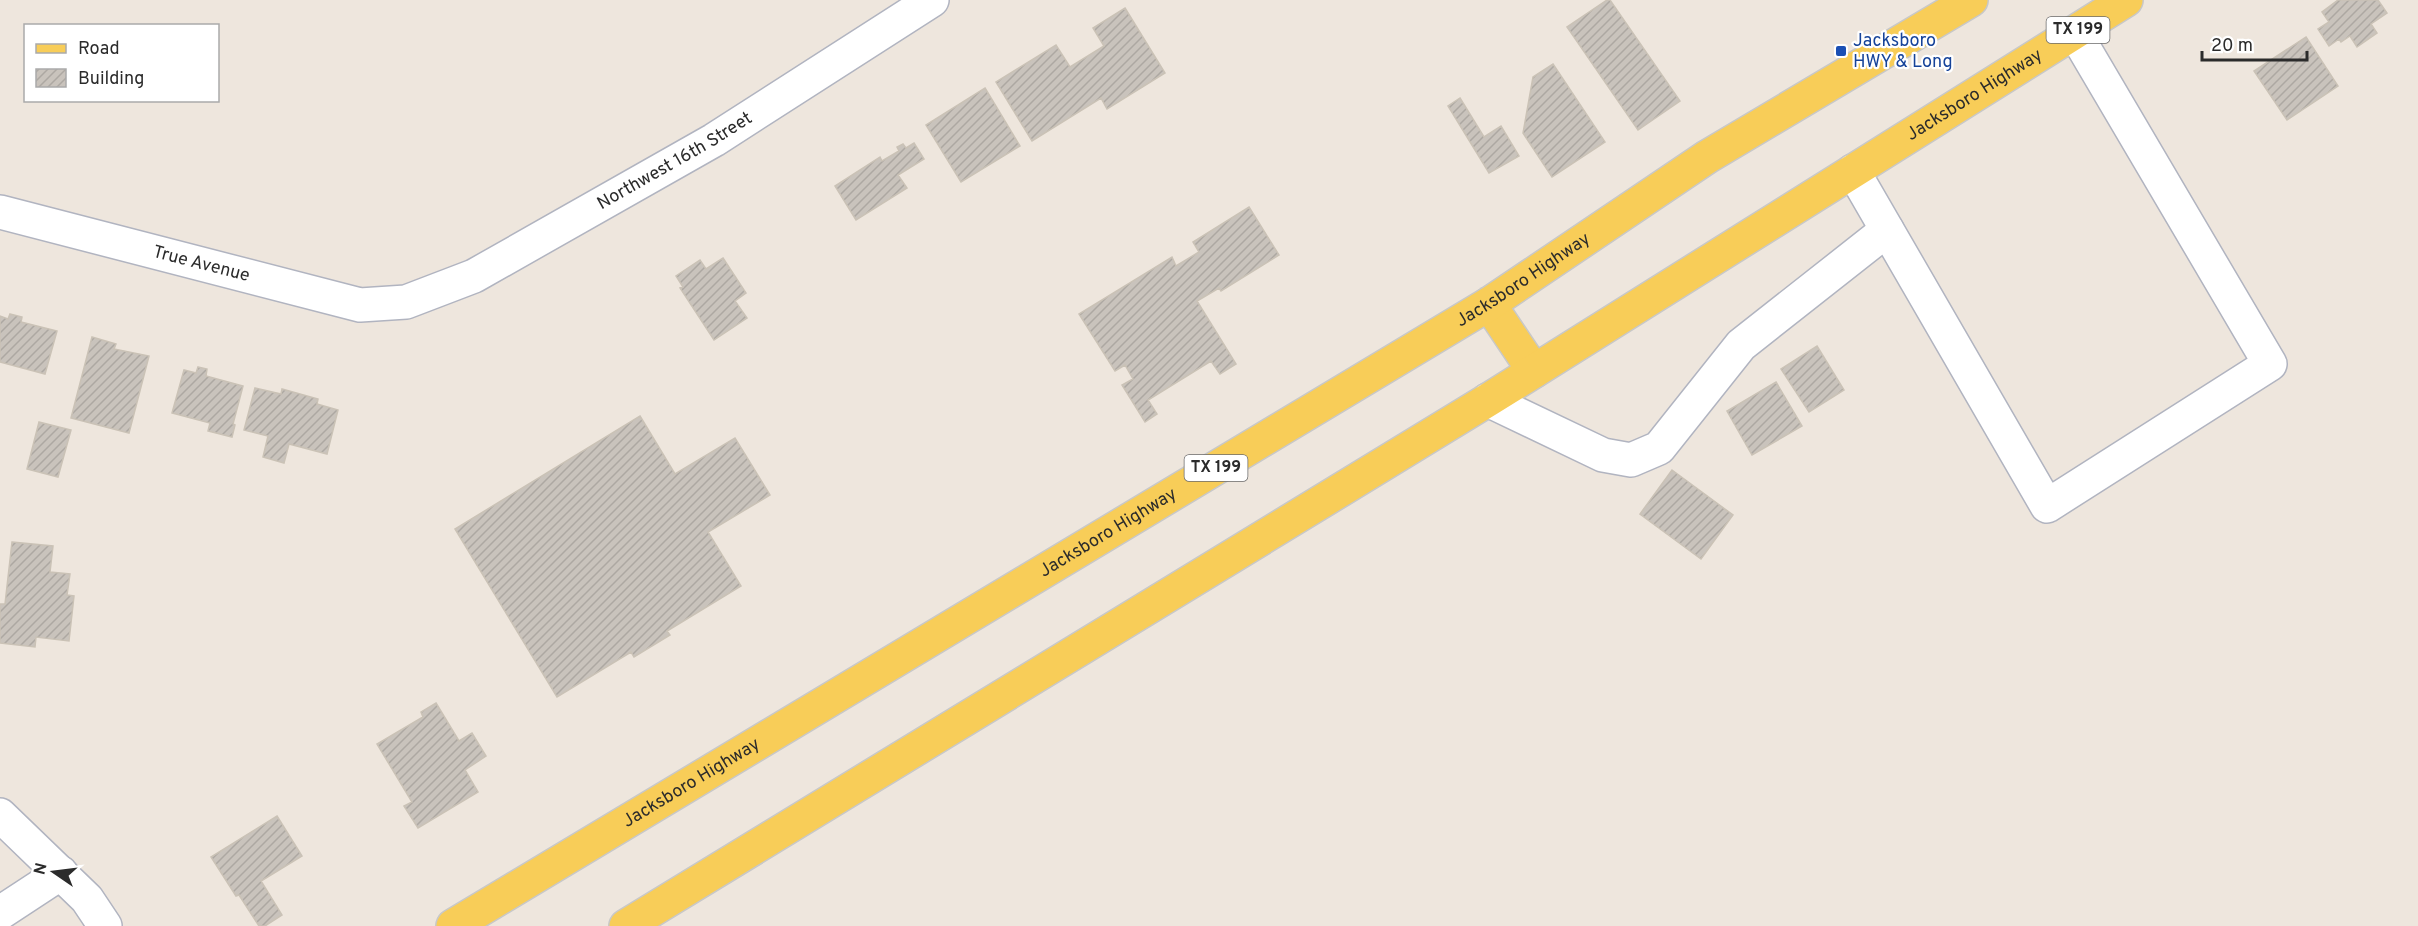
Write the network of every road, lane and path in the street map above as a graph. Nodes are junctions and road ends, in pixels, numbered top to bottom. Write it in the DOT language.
graph roads {
  1 [pos="932,0"];
  2 [pos="1971,0"];
  3 [pos="2126,0"];
  4 [pos="2075,33"];
  5 [pos="1853,171"];
  6 [pos="0,212"];
  7 [pos="1887,230"];
  8 [pos="406,302"];
  9 [pos="1489,304"];
  10 [pos="1534,371"];
  11 [pos="1488,400"];
  12 [pos="0,815"];
  13 [pos="61,873"];
  14 [pos="0,914"];
  15 [pos="105,926"];
  16 [pos="453,926"];
  17 [pos="626,926"];
  1 -- 8 [label="street, Northwest 16th Street"];
  2 -- 9 [label="main road, Jacksboro Highway / TX 199"];
  3 -- 4 [label="main road, Jacksboro Highway / TX 199"];
  4 -- 5 [label="main road, Jacksboro Highway / TX 199"];
  4 -- 7 [label="street"];
  5 -- 7 [label="street"];
  5 -- 10 [label="main road, Jacksboro Highway / TX 199"];
  6 -- 8 [label="street, True Avenue"];
  7 -- 11 [label="street"];
  9 -- 10 [label="main road"];
  9 -- 16 [label="main road, Jacksboro Highway / TX 199"];
  10 -- 11 [label="main road, Jacksboro Highway / TX 199"];
  11 -- 17 [label="main road, Jacksboro Highway / TX 199"];
  12 -- 13 [label="street"];
  13 -- 14 [label="street"];
  13 -- 15 [label="street"];
}
